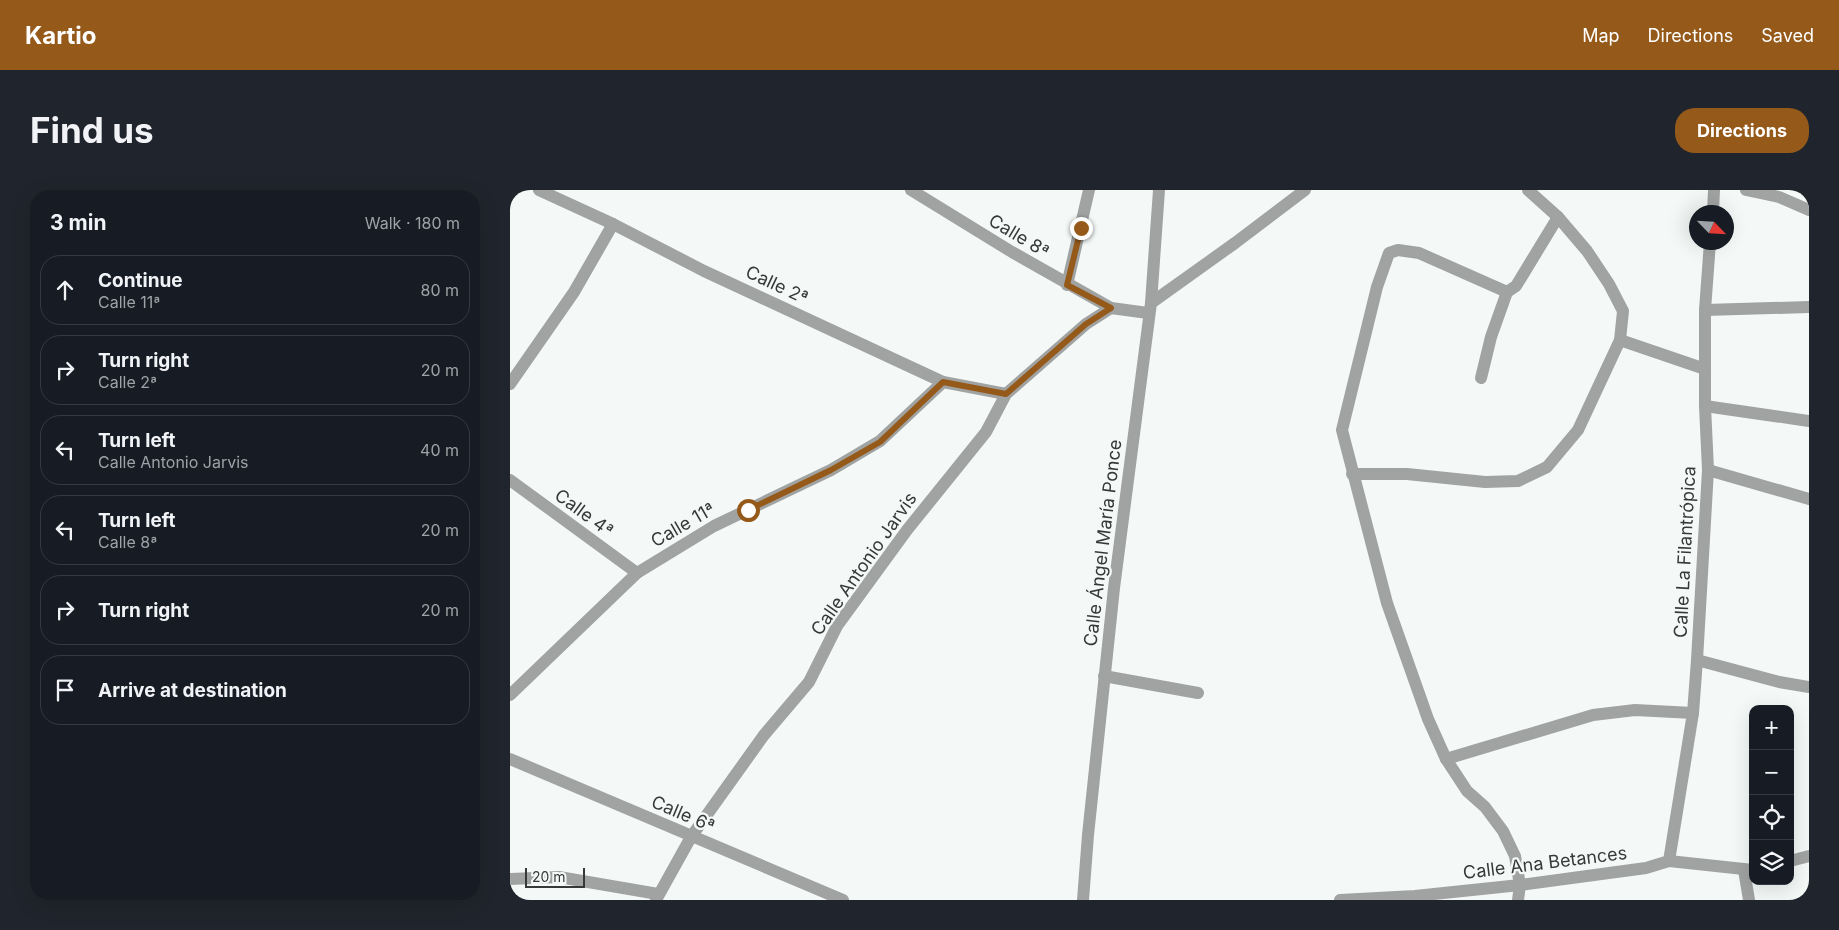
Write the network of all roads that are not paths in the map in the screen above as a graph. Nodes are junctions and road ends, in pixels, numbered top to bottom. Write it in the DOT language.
graph roads {
  1 [pos="539,190"];
  2 [pos="911,190"];
  3 [pos="1089,190"];
  4 [pos="1160,190"];
  5 [pos="1305,190"];
  6 [pos="1528,190"];
  7 [pos="1714,190"];
  8 [pos="1746,190"];
  9 [pos="1779,194"];
  10 [pos="1713,205"];
  11 [pos="1809,210"];
  12 [pos="1558,217"];
  13 [pos="613,224"];
  14 [pos="1709,250"];
  15 [pos="1067,285"];
  16 [pos="1507,292"];
  17 [pos="1809,307"];
  18 [pos="1111,308"];
  19 [pos="1150,308"];
  20 [pos="1705,310"];
  21 [pos="1620,340"];
  22 [pos="1705,369"];
  23 [pos="1481,378"];
  24 [pos="943,382"];
  25 [pos="510,384"];
  26 [pos="1006,394"];
  27 [pos="1706,406"];
  28 [pos="1809,421"];
  29 [pos="1708,470"];
  30 [pos="1352,474"];
  31 [pos="510,480"];
  32 [pos="1809,499"];
  33 [pos="637,573"];
  34 [pos="1697,660"];
  35 [pos="1104,676"];
  36 [pos="1809,687"];
  37 [pos="1198,693"];
  38 [pos="510,694"];
  39 [pos="1692,713"];
  40 [pos="510,759"];
  41 [pos="1446,759"];
  42 [pos="691,836"];
  43 [pos="1809,856"];
  44 [pos="1794,860"];
  45 [pos="1669,862"];
  46 [pos="1748,870"];
  47 [pos="510,879"];
  48 [pos="1520,885"];
  49 [pos="657,897"];
  50 [pos="843,900"];
  51 [pos="1083,900"];
  52 [pos="1340,900"];
  53 [pos="1518,900"];
  54 [pos="1749,900"];
  1 -- 13 [label="street, Calle 2ª"];
  2 -- 15 [label="street, Calle 8ª"];
  3 -- 15 [label="street"];
  4 -- 19 [label="street, Calle Ángel María Ponce"];
  5 -- 19 [label="street"];
  6 -- 12 [label="street"];
  7 -- 10 [label="street"];
  8 -- 9 [label="street"];
  9 -- 11 [label="street"];
  12 -- 16 [label="street"];
  12 -- 21 [label="street"];
  13 -- 24 [label="street, Calle 2ª"];
  13 -- 25 [label="street"];
  14 -- 20 [label="street, Calle La Filantrópica"];
  15 -- 18 [label="street, Calle 8ª"];
  16 -- 23 [label="street"];
  16 -- 30 [label="street"];
  17 -- 20 [label="street"];
  18 -- 19 [label="street"];
  18 -- 26 [label="street, Calle Antonio Jarvis"];
  19 -- 35 [label="street, Calle Ángel María Ponce"];
  20 -- 22 [label="street, Calle La Filantrópica"];
  21 -- 22 [label="street"];
  21 -- 30 [label="street"];
  22 -- 27 [label="street, Calle La Filantrópica"];
  24 -- 26 [label="street, Calle 2ª"];
  24 -- 33 [label="street, Calle 11ª"];
  26 -- 42 [label="street, Calle Antonio Jarvis"];
  27 -- 28 [label="street"];
  27 -- 29 [label="street, Calle La Filantrópica"];
  29 -- 32 [label="street"];
  29 -- 34 [label="street, Calle La Filantrópica"];
  30 -- 41 [label="street"];
  31 -- 33 [label="street, Calle 4ª"];
  33 -- 38 [label="street, Calle 11ª"];
  34 -- 36 [label="street"];
  34 -- 39 [label="street, Calle La Filantrópica"];
  35 -- 37 [label="street"];
  35 -- 51 [label="street, Calle Ángel María Ponce"];
  39 -- 41 [label="street"];
  39 -- 45 [label="street, Calle La Filantrópica"];
  40 -- 42 [label="street, Calle 6ª"];
  41 -- 48 [label="street"];
  42 -- 49 [label="street, Calle Antonio Jarvis"];
  42 -- 50 [label="street, Calle 6ª"];
  43 -- 44 [label="street"];
  45 -- 46 [label="street, Calle Ana Betances"];
  45 -- 48 [label="street, Calle Ana Betances"];
  46 -- 54 [label="street"];
  47 -- 49 [label="street"];
  48 -- 52 [label="street, Calle Ana Betances"];
  48 -- 53 [label="street"];
}
